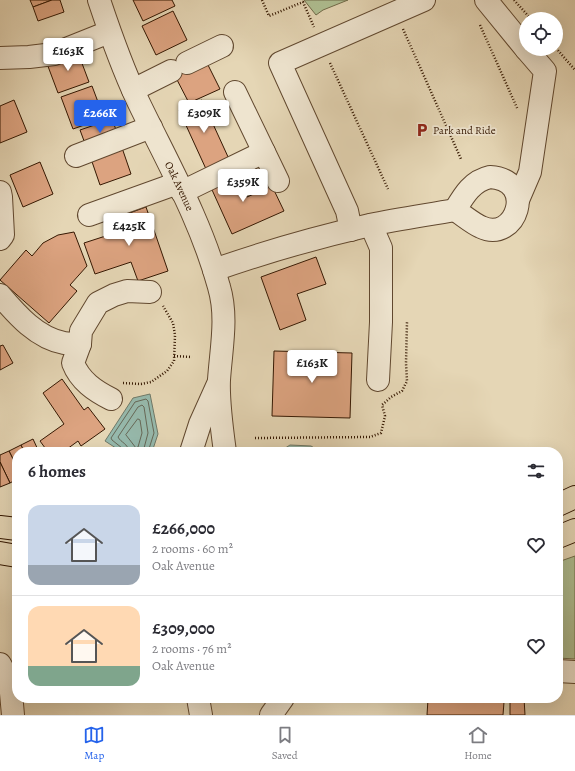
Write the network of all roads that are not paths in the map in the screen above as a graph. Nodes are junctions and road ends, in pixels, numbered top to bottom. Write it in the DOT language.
graph roads {
  1 [pos="99,0"];
  2 [pos="424,0"];
  3 [pos="482,10"];
  4 [pos="109,32"];
  5 [pos="519,43"];
  6 [pos="222,46"];
  7 [pos="532,56"];
  8 [pos="0,58"];
  9 [pos="133,90"];
  10 [pos="235,92"];
  11 [pos="151,127"];
  12 [pos="264,152"];
  13 [pos="76,156"];
  14 [pos="278,181"];
  15 [pos="180,188"];
  16 [pos="0,192"];
  17 [pos="518,200"];
  18 [pos="455,210"];
  19 [pos="89,215"];
  20 [pos="361,227"];
  21 [pos="0,239"];
  22 [pos="214,270"];
  23 [pos="150,292"];
  24 [pos="0,295"];
  25 [pos="80,344"];
  26 [pos="378,380"];
  27 [pos="219,381"];
  28 [pos="116,391"];
  29 [pos="222,431"];
  30 [pos="193,447"];
  31 [pos="214,447"];
  32 [pos="224,447"];
  33 [pos="575,497"];
  34 [pos="563,503"];
  35 [pos="0,527"];
  36 [pos="12,529"];
  37 [pos="575,530"];
  38 [pos="563,535"];
  39 [pos="0,553"];
  40 [pos="12,555"];
  41 [pos="563,671"];
  42 [pos="575,672"];
  43 [pos="9,676"];
  44 [pos="199,703"];
  45 [pos="279,703"];
  46 [pos="13,715"];
  47 [pos="201,715"];
  48 [pos="271,715"];
  1 -- 4 [label="street, Oak Avenue"];
  2 -- 20 [label="street"];
  3 -- 5 [label="street"];
  4 -- 8 [label="street"];
  4 -- 9 [label="street, Oak Avenue"];
  6 -- 9 [label="street"];
  7 -- 17 [label="street"];
  9 -- 11 [label="street, Oak Avenue"];
  10 -- 12 [label="street"];
  11 -- 13 [label="street"];
  11 -- 15 [label="street, Oak Avenue"];
  12 -- 14 [label="street"];
  12 -- 15 [label="street"];
  15 -- 19 [label="street"];
  15 -- 22 [label="street, Oak Avenue"];
  16 -- 21 [label="street"];
  17 -- 18 [label="street"];
  17 -- 18 [label="street"];
  18 -- 20 [label="street"];
  20 -- 22 [label="street"];
  20 -- 26 [label="street"];
  22 -- 27 [label="street, Oak Avenue"];
  23 -- 25 [label="street"];
  24 -- 25 [label="street"];
  25 -- 28 [label="street"];
  27 -- 29 [label="street, Oak Avenue"];
  27 -- 30 [label="street, Oak Avenue"];
  29 -- 31 [label="street, Oak Avenue"];
  29 -- 32 [label="street, Oak Avenue"];
  33 -- 34 [label="main road"];
  35 -- 36 [label="main road"];
  37 -- 38 [label="main road"];
  39 -- 40 [label="main road"];
  41 -- 42 [label="street"];
  43 -- 46 [label="street"];
  44 -- 47 [label="street"];
  45 -- 48 [label="street"];
}
